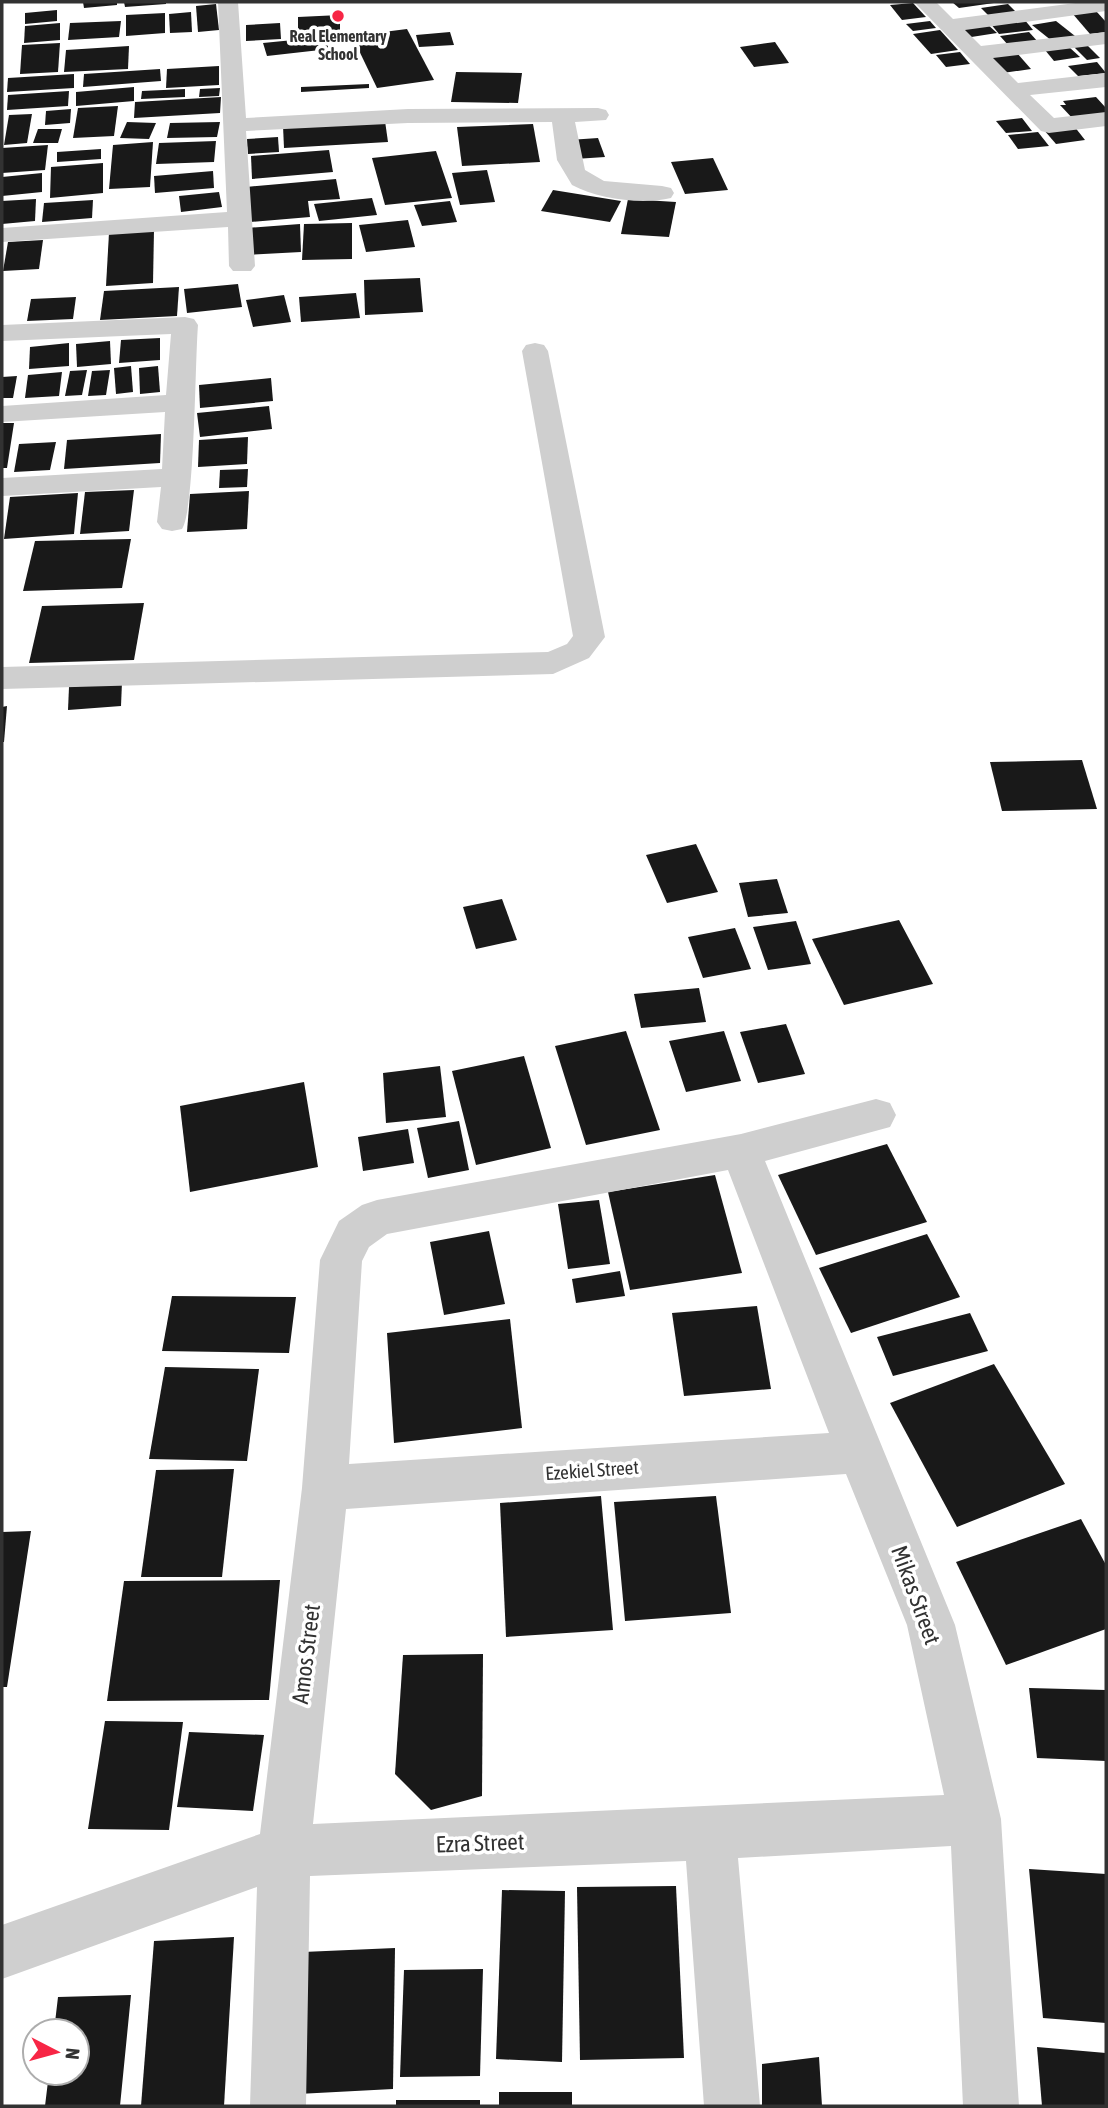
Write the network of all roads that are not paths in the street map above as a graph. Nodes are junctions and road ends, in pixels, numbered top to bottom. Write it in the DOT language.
graph roads {
  1 [pos="228,2"];
  2 [pos="924,2"];
  3 [pos="1102,6"];
  4 [pos="948,26"];
  5 [pos="1106,38"];
  6 [pos="977,53"];
  7 [pos="1106,79"];
  8 [pos="1011,90"];
  9 [pos="563,114"];
  10 [pos="598,115"];
  11 [pos="1106,119"];
  12 [pos="234,125"];
  13 [pos="662,193"];
  14 [pos="238,219"];
  15 [pos="2,235"];
  16 [pos="242,266"];
  17 [pos="2,333"];
  18 [pos="535,351"];
  19 [pos="177,403"];
  20 [pos="2,414"];
  21 [pos="177,477"];
  22 [pos="2,487"];
  23 [pos="172,522"];
  24 [pos="2,678"];
  25 [pos="876,1115"];
  26 [pos="741,1151"];
  27 [pos="859,1452"];
  28 [pos="325,1488"];
  29 [pos="975,1819"];
  30 [pos="710,1834"];
  31 [pos="284,1851"];
  32 [pos="2,1952"];
  33 [pos="278,2106"];
  34 [pos="732,2106"];
  35 [pos="991,2106"];
  1 -- 12 [label="street"];
  2 -- 4 [label="street"];
  3 -- 4 [label="street"];
  4 -- 6 [label="street"];
  5 -- 6 [label="street"];
  6 -- 8 [label="street"];
  7 -- 8 [label="street"];
  8 -- 11 [label="street"];
  9 -- 10 [label="street"];
  9 -- 12 [label="street"];
  9 -- 13 [label="street"];
  12 -- 14 [label="street"];
  14 -- 15 [label="street"];
  14 -- 16 [label="street"];
  17 -- 19 [label="street"];
  18 -- 24 [label="street"];
  19 -- 20 [label="street"];
  19 -- 21 [label="street"];
  21 -- 22 [label="street"];
  21 -- 23 [label="street"];
  25 -- 26 [label="street"];
  26 -- 27 [label="street, Mikas Street"];
  26 -- 28 [label="street, Amos Street"];
  27 -- 28 [label="street, Ezekiel Street"];
  27 -- 29 [label="street, Mikas Street"];
  28 -- 31 [label="street, Amos Street"];
  29 -- 30 [label="street, Ezra Street"];
  29 -- 35 [label="street, Mikas Street"];
  30 -- 31 [label="street, Ezra Street"];
  30 -- 34 [label="street"];
  31 -- 32 [label="street, Ezra Street"];
  31 -- 33 [label="street, Amos Street"];
}
